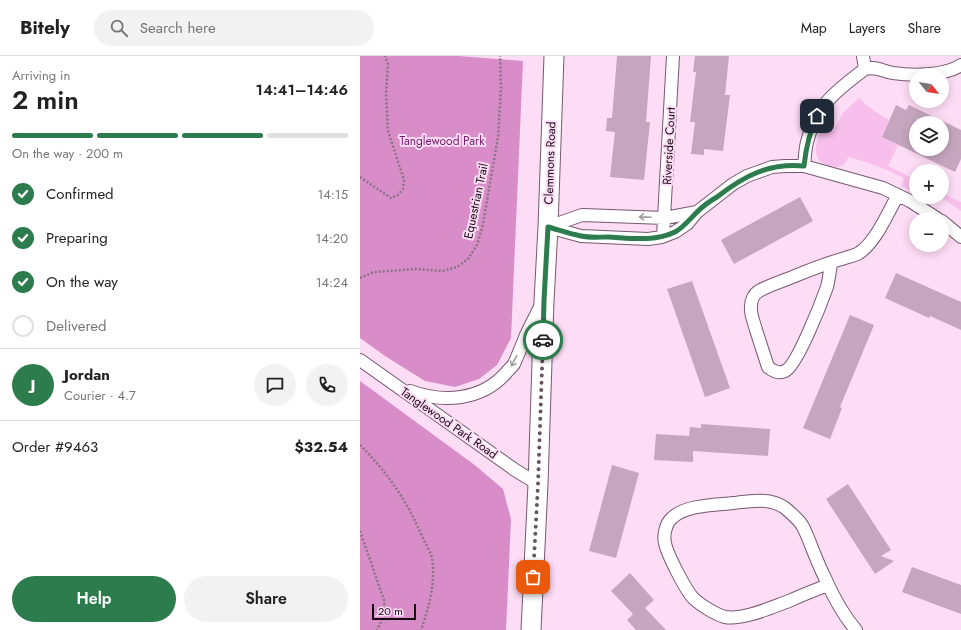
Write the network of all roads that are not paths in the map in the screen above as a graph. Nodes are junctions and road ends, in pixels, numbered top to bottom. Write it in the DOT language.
graph roads {
  1 [pos="554,56"];
  2 [pos="673,56"];
  3 [pos="863,56"];
  4 [pos="961,65"];
  5 [pos="865,69"];
  6 [pos="804,166"];
  7 [pos="898,195"];
  8 [pos="697,212"];
  9 [pos="928,212"];
  10 [pos="665,218"];
  11 [pos="548,227"];
  12 [pos="949,228"];
  13 [pos="663,236"];
  14 [pos="961,237"];
  15 [pos="831,262"];
  16 [pos="544,300"];
  17 [pos="360,360"];
  18 [pos="396,386"];
  19 [pos="538,484"];
  20 [pos="828,585"];
  21 [pos="531,630"];
  22 [pos="856,630"];
  1 -- 11 [label="main road, Clemmons Road"];
  2 -- 10 [label="street, Riverside Court"];
  3 -- 5 [label="street"];
  4 -- 5 [label="street"];
  5 -- 6 [label="street"];
  6 -- 7 [label="street"];
  6 -- 8 [label="street"];
  7 -- 9 [label="street"];
  7 -- 15 [label="street"];
  8 -- 10 [label="street"];
  8 -- 13 [label="street"];
  10 -- 11 [label="street, one-way"];
  10 -- 13 [label="street, Riverside Court"];
  11 -- 13 [label="street"];
  11 -- 16 [label="main road, Clemmons Road"];
  12 -- 14 [label="street"];
  15 -- 15 [label="street"];
  16 -- 18 [label="street, one-way"];
  16 -- 19 [label="main road, Clemmons Road"];
  17 -- 18 [label="street, Tanglewood Park Road"];
  18 -- 19 [label="street, Tanglewood Park Road"];
  19 -- 21 [label="main road, Clemmons Road"];
  20 -- 20 [label="street"];
  20 -- 22 [label="street"];
}
